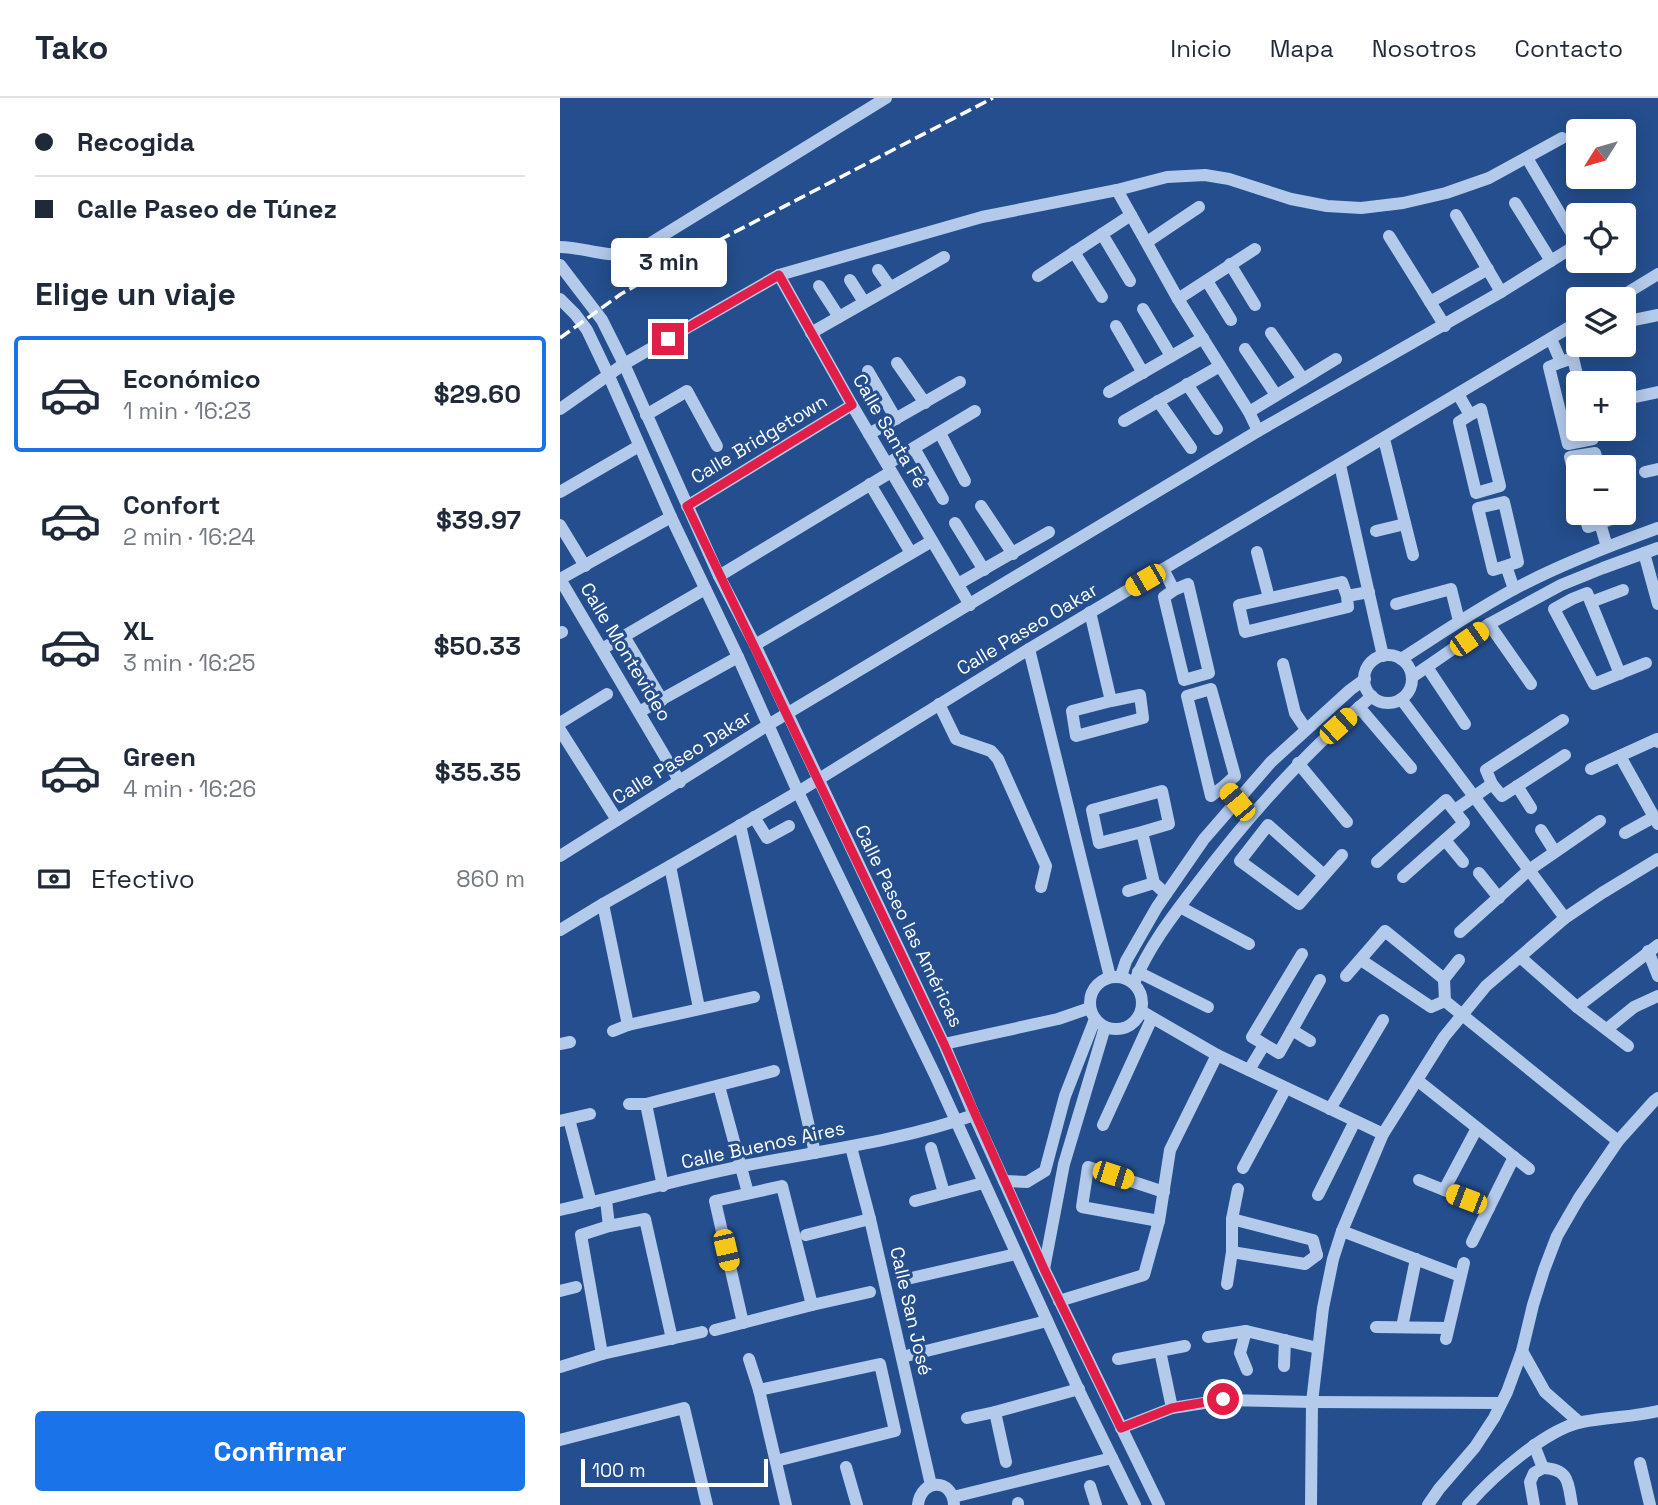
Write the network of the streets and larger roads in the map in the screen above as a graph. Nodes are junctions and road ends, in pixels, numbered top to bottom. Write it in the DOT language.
graph roads {
  1 [pos="886,98"];
  2 [pos="1562,138"];
  3 [pos="1527,158"];
  4 [pos="1118,190"];
  5 [pos="1515,203"];
  6 [pos="1199,207"];
  7 [pos="1132,215"];
  8 [pos="1456,215"];
  9 [pos="1566,224"];
  10 [pos="1102,234"];
  11 [pos="1389,236"];
  12 [pos="1147,243"];
  13 [pos="560,247"];
  14 [pos="1255,249"];
  15 [pos="1074,252"];
  16 [pos="1566,252"];
  17 [pos="944,257"];
  18 [pos="1551,261"];
  19 [pos="1230,264"];
  20 [pos="560,265"];
  21 [pos="1488,269"];
  22 [pos="878,270"];
  23 [pos="1658,274"];
  24 [pos="779,275"];
  25 [pos="1038,276"];
  26 [pos="850,280"];
  27 [pos="1130,281"];
  28 [pos="1207,281"];
  29 [pos="819,286"];
  30 [pos="890,287"];
  31 [pos="1636,287"];
  32 [pos="1501,292"];
  33 [pos="1102,297"];
  34 [pos="560,299"];
  35 [pos="1178,299"];
  36 [pos="864,302"];
  37 [pos="1430,302"];
  38 [pos="589,303"];
  39 [pos="1255,305"];
  40 [pos="1143,309"];
  41 [pos="575,314"];
  42 [pos="1658,315"];
  43 [pos="838,317"];
  44 [pos="1231,320"];
  45 [pos="1636,320"];
  46 [pos="1116,326"];
  47 [pos="1445,326"];
  48 [pos="605,327"];
  49 [pos="1566,330"];
  50 [pos="811,332"];
  51 [pos="1271,333"];
  52 [pos="590,337"];
  53 [pos="1203,338"];
  54 [pos="1551,339"];
  55 [pos="1245,349"];
  56 [pos="1171,356"];
  57 [pos="1336,359"];
  58 [pos="1561,362"];
  59 [pos="897,363"];
  60 [pos="624,364"];
  61 [pos="1220,366"];
  62 [pos="1576,371"];
  63 [pos="868,372"];
  64 [pos="1143,373"];
  65 [pos="608,374"];
  66 [pos="1303,379"];
  67 [pos="960,382"];
  68 [pos="1187,384"];
  69 [pos="1658,392"];
  70 [pos="1109,393"];
  71 [pos="1458,394"];
  72 [pos="1276,395"];
  73 [pos="1636,397"];
  74 [pos="1158,401"];
  75 [pos="925,403"];
  76 [pos="852,405"];
  77 [pos="560,409"];
  78 [pos="975,411"];
  79 [pos="1249,412"];
  80 [pos="646,415"];
  81 [pos="1470,415"];
  82 [pos="896,419"];
  83 [pos="1124,421"];
  84 [pos="1217,429"];
  85 [pos="1258,432"];
  86 [pos="940,433"];
  87 [pos="869,434"];
  88 [pos="1566,436"];
  89 [pos="1384,439"];
  90 [pos="1567,441"];
  91 [pos="1583,441"];
  92 [pos="639,446"];
  93 [pos="717,446"];
  94 [pos="914,447"];
  95 [pos="1191,449"];
  96 [pos="1340,465"];
  97 [pos="889,468"];
  98 [pos="965,481"];
  99 [pos="870,484"];
  100 [pos="560,492"];
  101 [pos="943,499"];
  102 [pos="687,506"];
  103 [pos="981,506"];
  104 [pos="671,517"];
  105 [pos="955,523"];
  106 [pos="560,524"];
  107 [pos="1405,524"];
  108 [pos="1601,525"];
  109 [pos="1658,528"];
  110 [pos="1376,531"];
  111 [pos="1049,532"];
  112 [pos="932,541"];
  113 [pos="1607,547"];
  114 [pos="1658,548"];
  115 [pos="1257,552"];
  116 [pos="911,553"];
  117 [pos="1644,553"];
  118 [pos="1013,554"];
  119 [pos="1413,555"];
  120 [pos="585,566"];
  121 [pos="1506,566"];
  122 [pos="1163,569"];
  123 [pos="984,570"];
  124 [pos="719,576"];
  125 [pos="560,579"];
  126 [pos="958,584"];
  127 [pos="1564,584"];
  128 [pos="705,589"];
  129 [pos="1514,589"];
  130 [pos="1174,590"];
  131 [pos="1623,590"];
  132 [pos="1369,592"];
  133 [pos="1347,596"];
  134 [pos="1269,598"];
  135 [pos="1572,599"];
  136 [pos="1591,602"];
  137 [pos="1396,604"];
  138 [pos="1658,604"];
  139 [pos="970,605"];
  140 [pos="1090,612"];
  141 [pos="1459,621"];
  142 [pos="1489,624"];
  143 [pos="624,636"];
  144 [pos="755,645"];
  145 [pos="603,649"];
  146 [pos="1029,649"];
  147 [pos="1383,656"];
  148 [pos="738,657"];
  149 [pos="1401,659"];
  150 [pos="1646,663"];
  151 [pos="1283,664"];
  152 [pos="1427,667"];
  153 [pos="1620,674"];
  154 [pos="1412,677"];
  155 [pos="1365,679"];
  156 [pos="1531,684"];
  157 [pos="607,695"];
  158 [pos="1372,696"];
  159 [pos="1401,699"];
  160 [pos="662,700"];
  161 [pos="1111,701"];
  162 [pos="940,704"];
  163 [pos="1359,708"];
  164 [pos="639,712"];
  165 [pos="787,715"];
  166 [pos="1563,720"];
  167 [pos="560,723"];
  168 [pos="1465,724"];
  169 [pos="768,725"];
  170 [pos="1306,729"];
  171 [pos="560,730"];
  172 [pos="1658,742"];
  173 [pos="1565,755"];
  174 [pos="1619,756"];
  175 [pos="1298,763"];
  176 [pos="1411,768"];
  177 [pos="1591,769"];
  178 [pos="817,779"];
  179 [pos="680,782"];
  180 [pos="1492,784"];
  181 [pos="1224,786"];
  182 [pos="1517,786"];
  183 [pos="798,792"];
  184 [pos="1474,795"];
  185 [pos="1237,802"];
  186 [pos="1531,808"];
  187 [pos="1455,810"];
  188 [pos="754,817"];
  189 [pos="617,820"];
  190 [pos="1656,820"];
  191 [pos="1600,821"];
  192 [pos="1347,822"];
  193 [pos="740,825"];
  194 [pos="789,826"];
  195 [pos="1541,830"];
  196 [pos="1237,831"];
  197 [pos="1142,832"];
  198 [pos="1625,833"];
  199 [pos="1445,839"];
  200 [pos="1252,845"];
  201 [pos="1555,852"];
  202 [pos="1342,855"];
  203 [pos="560,856"];
  204 [pos="1658,859"];
  205 [pos="1377,862"];
  206 [pos="1463,862"];
  207 [pos="670,866"];
  208 [pos="1529,870"];
  209 [pos="1479,873"];
  210 [pos="1324,875"];
  211 [pos="1403,877"];
  212 [pos="1154,883"];
  213 [pos="1041,887"];
  214 [pos="1128,891"];
  215 [pos="1167,894"];
  216 [pos="1499,898"];
  217 [pos="603,904"];
  218 [pos="1180,906"];
  219 [pos="1565,918"];
  220 [pos="560,930"];
  221 [pos="1460,932"];
  222 [pos="1249,944"];
  223 [pos="1653,948"];
  224 [pos="1302,954"];
  225 [pos="1520,957"];
  226 [pos="1361,960"];
  227 [pos="1460,960"];
  228 [pos="1346,976"];
  229 [pos="1658,976"];
  230 [pos="1115,977"];
  231 [pos="1136,978"];
  232 [pos="1444,979"];
  233 [pos="1320,980"];
  234 [pos="1658,996"];
  235 [pos="754,997"];
  236 [pos="1445,1001"];
  237 [pos="1208,1007"];
  238 [pos="1577,1007"];
  239 [pos="699,1008"];
  240 [pos="1463,1014"];
  241 [pos="1146,1015"];
  242 [pos="1097,1018"];
  243 [pos="1383,1020"];
  244 [pos="628,1025"];
  245 [pos="1607,1029"];
  246 [pos="1293,1030"];
  247 [pos="613,1031"];
  248 [pos="1310,1041"];
  249 [pos="944,1044"];
  250 [pos="1264,1045"];
  251 [pos="1628,1046"];
  252 [pos="1217,1055"];
  253 [pos="1249,1070"];
  254 [pos="774,1071"];
  255 [pos="1417,1080"];
  256 [pos="719,1086"];
  257 [pos="1286,1088"];
  258 [pos="1658,1098"];
  259 [pos="629,1104"];
  260 [pos="646,1104"];
  261 [pos="1331,1109"];
  262 [pos="590,1114"];
  263 [pos="974,1115"];
  264 [pos="565,1120"];
  265 [pos="1355,1121"];
  266 [pos="955,1122"];
  267 [pos="1103,1125"];
  268 [pos="1478,1128"];
  269 [pos="1382,1134"];
  270 [pos="1618,1141"];
  271 [pos="851,1147"];
  272 [pos="931,1148"];
  273 [pos="815,1153"];
  274 [pos="1514,1157"];
  275 [pos="741,1166"];
  276 [pos="1243,1168"];
  277 [pos="1529,1169"];
  278 [pos="1419,1180"];
  279 [pos="1004,1181"];
  280 [pos="983,1183"];
  281 [pos="663,1186"];
  282 [pos="1238,1189"];
  283 [pos="1444,1190"];
  284 [pos="1164,1192"];
  285 [pos="748,1193"];
  286 [pos="944,1193"];
  287 [pos="1318,1195"];
  288 [pos="606,1200"];
  289 [pos="915,1201"];
  290 [pos="591,1203"];
  291 [pos="1489,1208"];
  292 [pos="560,1210"];
  293 [pos="870,1219"];
  294 [pos="1231,1219"];
  295 [pos="1159,1221"];
  296 [pos="609,1226"];
  297 [pos="1342,1231"];
  298 [pos="806,1235"];
  299 [pos="1472,1242"];
  300 [pos="1232,1252"];
  301 [pos="1016,1254"];
  302 [pos="1317,1255"];
  303 [pos="1333,1259"];
  304 [pos="1416,1259"];
  305 [pos="1464,1263"];
  306 [pos="1044,1269"];
  307 [pos="1460,1276"];
  308 [pos="907,1279"];
  309 [pos="1227,1284"];
  310 [pos="576,1287"];
  311 [pos="560,1290"];
  312 [pos="870,1292"];
  313 [pos="1059,1301"];
  314 [pos="812,1305"];
  315 [pos="1047,1321"];
  316 [pos="743,1324"];
  317 [pos="1376,1327"];
  318 [pos="1402,1327"];
  319 [pos="1246,1331"];
  320 [pos="1075,1334"];
  321 [pos="1208,1337"];
  322 [pos="673,1339"];
  323 [pos="1285,1340"];
  324 [pos="1056,1341"];
  325 [pos="1185,1346"];
  326 [pos="1318,1348"];
  327 [pos="1160,1351"];
  328 [pos="1522,1351"];
  329 [pos="602,1354"];
  330 [pos="902,1357"];
  331 [pos="749,1359"];
  332 [pos="1118,1359"];
  333 [pos="1284,1366"];
  334 [pos="560,1367"];
  335 [pos="1247,1370"];
  336 [pos="1079,1389"];
  337 [pos="759,1390"];
  338 [pos="910,1391"];
  339 [pos="888,1395"];
  340 [pos="1312,1402"];
  341 [pos="1501,1403"];
  342 [pos="1172,1408"];
  343 [pos="1658,1411"];
  344 [pos="995,1412"];
  345 [pos="967,1418"];
  346 [pos="1579,1422"];
  347 [pos="1121,1428"];
  348 [pos="560,1440"];
  349 [pos="1534,1445"];
  350 [pos="1112,1458"];
  351 [pos="776,1461"];
  352 [pos="1006,1462"];
  353 [pos="1640,1463"];
  354 [pos="846,1468"];
  355 [pos="1543,1468"];
  356 [pos="931,1485"];
  357 [pos="1090,1486"];
  358 [pos="1652,1499"];
  359 [pos="953,1501"];
  360 [pos="707,1505"];
  361 [pos="786,1505"];
  362 [pos="858,1505"];
  363 [pos="918,1505"];
  364 [pos="1096,1505"];
  365 [pos="1135,1505"];
  366 [pos="1159,1505"];
  367 [pos="1311,1505"];
  368 [pos="1428,1505"];
  369 [pos="1468,1505"];
  370 [pos="1534,1505"];
  371 [pos="1572,1505"];
  1 -- 13 [label="street"];
  2 -- 3 [label="street"];
  3 -- 4 [label="street"];
  3 -- 9 [label="street"];
  4 -- 7 [label="street"];
  4 -- 24 [label="street"];
  5 -- 18 [label="street"];
  6 -- 12 [label="street"];
  7 -- 10 [label="street"];
  7 -- 12 [label="street"];
  8 -- 21 [label="street"];
  10 -- 15 [label="street"];
  10 -- 27 [label="street"];
  11 -- 37 [label="street"];
  12 -- 35 [label="street"];
  14 -- 19 [label="street"];
  15 -- 25 [label="street"];
  15 -- 33 [label="street"];
  16 -- 18 [label="street"];
  17 -- 30 [label="street"];
  18 -- 32 [label="street"];
  19 -- 28 [label="street"];
  19 -- 39 [label="street"];
  20 -- 38 [label="street, Calle Paseo las Américas"];
  21 -- 32 [label="street"];
  21 -- 37 [label="street"];
  22 -- 30 [label="street"];
  23 -- 31 [label="street"];
  24 -- 50 [label="street, Calle Santa Fé"];
  24 -- 60 [label="street"];
  26 -- 36 [label="street"];
  28 -- 35 [label="street"];
  28 -- 44 [label="street"];
  29 -- 43 [label="street"];
  30 -- 36 [label="street"];
  32 -- 47 [label="street"];
  34 -- 41 [label="street"];
  35 -- 53 [label="street"];
  36 -- 43 [label="street"];
  37 -- 47 [label="street"];
  38 -- 41 [label="street"];
  38 -- 48 [label="street, Calle Paseo las Américas"];
  40 -- 56 [label="street"];
  41 -- 52 [label="street"];
  42 -- 45 [label="street"];
  43 -- 50 [label="street"];
  46 -- 64 [label="street"];
  47 -- 85 [label="street"];
  48 -- 52 [label="street"];
  48 -- 60 [label="street, Calle Paseo las Américas"];
  49 -- 54 [label="street, Calle Paseo Oakar"];
  50 -- 76 [label="street, Calle Santa Fé"];
  51 -- 66 [label="street"];
  52 -- 65 [label="street"];
  53 -- 56 [label="street"];
  53 -- 61 [label="street"];
  54 -- 58 [label="street"];
  54 -- 71 [label="street, Calle Paseo Oakar"];
  55 -- 72 [label="street"];
  56 -- 64 [label="street"];
  57 -- 66 [label="street"];
  58 -- 62 [label="street"];
  58 -- 88 [label="street"];
  59 -- 75 [label="street"];
  60 -- 65 [label="street"];
  60 -- 80 [label="street, Calle Paseo las Américas"];
  61 -- 68 [label="street"];
  61 -- 79 [label="street"];
  63 -- 82 [label="street"];
  64 -- 70 [label="street"];
  65 -- 77 [label="street"];
  65 -- 92 [label="street"];
  66 -- 72 [label="street"];
  67 -- 75 [label="street"];
  68 -- 74 [label="street"];
  68 -- 84 [label="street"];
  69 -- 73 [label="street"];
  71 -- 81 [label="street"];
  71 -- 89 [label="street, Calle Paseo Oakar"];
  72 -- 79 [label="street"];
  74 -- 83 [label="street"];
  74 -- 95 [label="street"];
  75 -- 82 [label="street"];
  76 -- 87 [label="street, Calle Santa Fé"];
  76 -- 102 [label="street, Calle Bridgetown"];
  78 -- 86 [label="street"];
  79 -- 85 [label="street"];
  80 -- 93 [label="street"];
  80 -- 102 [label="street, Calle Paseo las Américas"];
  81 -- 81 [label="street"];
  82 -- 87 [label="street"];
  85 -- 139 [label="street"];
  86 -- 94 [label="street"];
  86 -- 98 [label="street"];
  87 -- 97 [label="street, Calle Santa Fé"];
  89 -- 96 [label="street, Calle Paseo Oakar"];
  89 -- 107 [label="street"];
  90 -- 91 [label="street"];
  92 -- 100 [label="street"];
  92 -- 104 [label="street"];
  94 -- 97 [label="street"];
  94 -- 101 [label="street"];
  96 -- 122 [label="street, Calle Paseo Oakar"];
  96 -- 132 [label="street"];
  97 -- 99 [label="street"];
  97 -- 112 [label="street, Calle Santa Fé"];
  99 -- 116 [label="street"];
  99 -- 124 [label="street"];
  102 -- 124 [label="street, Calle Paseo las Américas"];
  103 -- 118 [label="street"];
  104 -- 120 [label="street"];
  104 -- 128 [label="street"];
  105 -- 123 [label="street"];
  106 -- 120 [label="street"];
  107 -- 110 [label="street"];
  107 -- 119 [label="street"];
  108 -- 113 [label="street"];
  109 -- 113 [label="street"];
  111 -- 118 [label="street"];
  112 -- 116 [label="street"];
  112 -- 126 [label="street, Calle Santa Fé"];
  113 -- 129 [label="street"];
  114 -- 117 [label="street"];
  115 -- 134 [label="street"];
  116 -- 144 [label="street"];
  117 -- 127 [label="street"];
  117 -- 138 [label="street"];
  118 -- 123 [label="street"];
  120 -- 125 [label="street"];
  121 -- 121 [label="street"];
  121 -- 129 [label="street"];
  122 -- 130 [label="street"];
  122 -- 140 [label="street, Calle Paseo Oakar"];
  123 -- 126 [label="street"];
  124 -- 144 [label="street, Calle Paseo las Américas"];
  125 -- 145 [label="street, Calle Montevideo"];
  126 -- 139 [label="street, Calle Santa Fé"];
  127 -- 135 [label="street"];
  127 -- 142 [label="street"];
  128 -- 143 [label="street"];
  128 -- 148 [label="street"];
  129 -- 141 [label="street"];
  130 -- 130 [label="street"];
  131 -- 136 [label="street"];
  132 -- 133 [label="street"];
  132 -- 147 [label="street"];
  133 -- 134 [label="street"];
  133 -- 134 [label="street"];
  135 -- 136 [label="street"];
  135 -- 153 [label="street"];
  136 -- 153 [label="street"];
  137 -- 141 [label="street"];
  139 -- 165 [label="street, Calle Paseo Dakar"];
  140 -- 146 [label="street, Calle Paseo Oakar"];
  140 -- 161 [label="street"];
  141 -- 149 [label="street"];
  142 -- 152 [label="street"];
  142 -- 156 [label="street"];
  143 -- 145 [label="street"];
  143 -- 160 [label="street"];
  144 -- 165 [label="street, Calle Paseo las Américas"];
  145 -- 164 [label="street, Calle Montevideo"];
  146 -- 162 [label="street, Calle Paseo Oakar"];
  146 -- 230 [label="street"];
  147 -- 149 [label="street"];
  147 -- 155 [label="street"];
  148 -- 160 [label="street"];
  148 -- 169 [label="street"];
  149 -- 154 [label="street"];
  150 -- 153 [label="street"];
  151 -- 170 [label="street"];
  152 -- 154 [label="street"];
  152 -- 168 [label="street"];
  154 -- 159 [label="street"];
  155 -- 158 [label="street"];
  155 -- 170 [label="street"];
  157 -- 167 [label="street"];
  158 -- 159 [label="street"];
  158 -- 163 [label="street"];
  159 -- 184 [label="street"];
  160 -- 164 [label="street"];
  161 -- 161 [label="street"];
  162 -- 178 [label="street, Calle Paseo Oakar"];
  162 -- 213 [label="street"];
  163 -- 175 [label="street"];
  163 -- 176 [label="street"];
  164 -- 179 [label="street, Calle Montevideo"];
  165 -- 169 [label="street, Calle Paseo Dakar"];
  165 -- 178 [label="street, Calle Paseo las Américas"];
  166 -- 180 [label="street"];
  169 -- 179 [label="street, Calle Paseo Dakar"];
  169 -- 183 [label="street"];
  170 -- 185 [label="street"];
  171 -- 189 [label="street"];
  172 -- 174 [label="street"];
  173 -- 182 [label="street"];
  174 -- 177 [label="street"];
  174 -- 190 [label="street"];
  175 -- 192 [label="street"];
  175 -- 196 [label="street"];
  178 -- 183 [label="street"];
  178 -- 249 [label="street, Calle Paseo las Américas"];
  179 -- 189 [label="street, Calle Paseo Dakar"];
  180 -- 182 [label="street"];
  180 -- 184 [label="street"];
  181 -- 181 [label="street"];
  181 -- 185 [label="street"];
  182 -- 186 [label="street"];
  183 -- 188 [label="street"];
  183 -- 266 [label="street"];
  184 -- 187 [label="street"];
  184 -- 208 [label="street"];
  185 -- 215 [label="street"];
  187 -- 199 [label="street"];
  187 -- 205 [label="street"];
  188 -- 193 [label="street"];
  188 -- 194 [label="street"];
  189 -- 203 [label="street, Calle Paseo Dakar"];
  190 -- 198 [label="street"];
  191 -- 201 [label="street"];
  193 -- 207 [label="street"];
  193 -- 273 [label="street"];
  195 -- 201 [label="street"];
  196 -- 200 [label="street"];
  196 -- 218 [label="street"];
  197 -- 197 [label="street"];
  197 -- 212 [label="street"];
  199 -- 206 [label="street"];
  199 -- 211 [label="street"];
  200 -- 210 [label="street"];
  200 -- 210 [label="street"];
  201 -- 208 [label="street"];
  202 -- 210 [label="street"];
  204 -- 219 [label="street"];
  207 -- 217 [label="street"];
  207 -- 239 [label="street"];
  208 -- 216 [label="street"];
  208 -- 219 [label="street"];
  209 -- 216 [label="street"];
  212 -- 214 [label="street"];
  212 -- 215 [label="street"];
  215 -- 230 [label="street"];
  216 -- 221 [label="street"];
  217 -- 220 [label="street"];
  217 -- 244 [label="street"];
  218 -- 222 [label="street"];
  218 -- 231 [label="street"];
  219 -- 225 [label="street"];
  223 -- 229 [label="street"];
  223 -- 238 [label="street"];
  224 -- 250 [label="street"];
  225 -- 238 [label="street"];
  225 -- 240 [label="street"];
  226 -- 228 [label="street"];
  226 -- 232 [label="street"];
  226 -- 236 [label="street"];
  227 -- 232 [label="street"];
  230 -- 231 [label="street"];
  230 -- 242 [label="street"];
  231 -- 237 [label="street"];
  231 -- 241 [label="street"];
  232 -- 236 [label="street"];
  233 -- 246 [label="street"];
  234 -- 245 [label="street"];
  235 -- 239 [label="street"];
  236 -- 240 [label="street"];
  238 -- 245 [label="street"];
  239 -- 244 [label="street"];
  240 -- 255 [label="street"];
  240 -- 270 [label="street"];
  241 -- 242 [label="street"];
  241 -- 252 [label="street"];
  241 -- 267 [label="street"];
  242 -- 249 [label="street"];
  242 -- 279 [label="street"];
  242 -- 306 [label="street"];
  243 -- 261 [label="street"];
  244 -- 247 [label="street"];
  245 -- 251 [label="street"];
  246 -- 248 [label="street"];
  246 -- 250 [label="street"];
  249 -- 263 [label="street, Calle Paseo las Américas"];
  250 -- 253 [label="street"];
  252 -- 253 [label="street"];
  252 -- 284 [label="street"];
  253 -- 257 [label="street"];
  254 -- 256 [label="street"];
  255 -- 268 [label="street"];
  255 -- 269 [label="street"];
  256 -- 260 [label="street"];
  256 -- 275 [label="street"];
  257 -- 261 [label="street"];
  257 -- 276 [label="street"];
  258 -- 270 [label="street"];
  259 -- 260 [label="street"];
  260 -- 281 [label="street"];
  261 -- 265 [label="street"];
  262 -- 264 [label="street"];
  263 -- 266 [label="street, Calle Buenos Aires"];
  263 -- 279 [label="street, Calle Paseo las Américas"];
  264 -- 290 [label="street"];
  265 -- 269 [label="street"];
  265 -- 287 [label="street"];
  266 -- 271 [label="street, Calle Buenos Aires"];
  266 -- 280 [label="street"];
  268 -- 274 [label="street"];
  268 -- 283 [label="street"];
  269 -- 297 [label="street"];
  270 -- 328 [label="street"];
  271 -- 273 [label="street, Calle Buenos Aires"];
  271 -- 293 [label="street, Calle San José"];
  272 -- 286 [label="street"];
  273 -- 275 [label="street, Calle Buenos Aires"];
  274 -- 277 [label="street"];
  274 -- 291 [label="street"];
  275 -- 281 [label="street, Calle Buenos Aires"];
  275 -- 285 [label="street"];
  278 -- 283 [label="street"];
  279 -- 306 [label="street, Calle Paseo las Américas"];
  280 -- 286 [label="street"];
  280 -- 301 [label="street"];
  281 -- 288 [label="street, Calle Buenos Aires"];
  282 -- 294 [label="street"];
  283 -- 291 [label="street"];
  284 -- 295 [label="street"];
  284 -- 295 [label="street"];
  285 -- 314 [label="street"];
  285 -- 316 [label="street"];
  286 -- 289 [label="street"];
  288 -- 290 [label="street, Calle Buenos Aires"];
  288 -- 296 [label="street"];
  290 -- 292 [label="street, Calle Buenos Aires"];
  291 -- 299 [label="street"];
  293 -- 298 [label="street"];
  293 -- 330 [label="street, Calle San José"];
  294 -- 300 [label="street"];
  294 -- 302 [label="street"];
  295 -- 313 [label="street"];
  296 -- 322 [label="street"];
  296 -- 329 [label="street"];
  297 -- 303 [label="street"];
  297 -- 304 [label="street"];
  300 -- 302 [label="street"];
  300 -- 309 [label="street"];
  301 -- 308 [label="street"];
  301 -- 315 [label="street"];
  302 -- 303 [label="street"];
  303 -- 326 [label="street"];
  304 -- 307 [label="street"];
  304 -- 318 [label="street"];
  305 -- 307 [label="street"];
  306 -- 313 [label="street, Calle Paseo las Américas"];
  307 -- 318 [label="street"];
  310 -- 311 [label="street"];
  312 -- 314 [label="street"];
  313 -- 320 [label="street, Calle Paseo las Américas"];
  314 -- 316 [label="street"];
  315 -- 324 [label="street"];
  315 -- 330 [label="street"];
  316 -- 322 [label="street"];
  317 -- 318 [label="street"];
  319 -- 321 [label="street"];
  319 -- 323 [label="street"];
  319 -- 335 [label="street"];
  320 -- 324 [label="street"];
  320 -- 347 [label="street, Calle Paseo las Américas"];
  322 -- 329 [label="street"];
  323 -- 326 [label="street"];
  323 -- 333 [label="street"];
  324 -- 336 [label="street"];
  325 -- 327 [label="street"];
  326 -- 340 [label="street"];
  327 -- 332 [label="street"];
  327 -- 342 [label="street"];
  328 -- 341 [label="street"];
  328 -- 346 [label="street"];
  329 -- 334 [label="street"];
  330 -- 338 [label="street, Calle San José"];
  331 -- 337 [label="street"];
  336 -- 344 [label="street"];
  336 -- 350 [label="street"];
  337 -- 339 [label="street"];
  337 -- 351 [label="street"];
  338 -- 339 [label="street"];
  338 -- 356 [label="street, Calle San José"];
  339 -- 351 [label="street"];
  340 -- 341 [label="street"];
  340 -- 342 [label="street"];
  340 -- 367 [label="street"];
  341 -- 368 [label="street"];
  342 -- 347 [label="street"];
  343 -- 346 [label="street"];
  344 -- 345 [label="street"];
  344 -- 352 [label="street"];
  346 -- 349 [label="street"];
  347 -- 366 [label="street, Calle Paseo las Américas"];
  348 -- 360 [label="street"];
  349 -- 355 [label="street"];
  349 -- 369 [label="street"];
  350 -- 359 [label="street"];
  350 -- 365 [label="street"];
  351 -- 361 [label="street"];
  353 -- 358 [label="street"];
  354 -- 362 [label="street"];
  355 -- 370 [label="street"];
  355 -- 371 [label="street"];
  356 -- 359 [label="street"];
  356 -- 363 [label="street"];
  357 -- 364 [label="street"];
}
